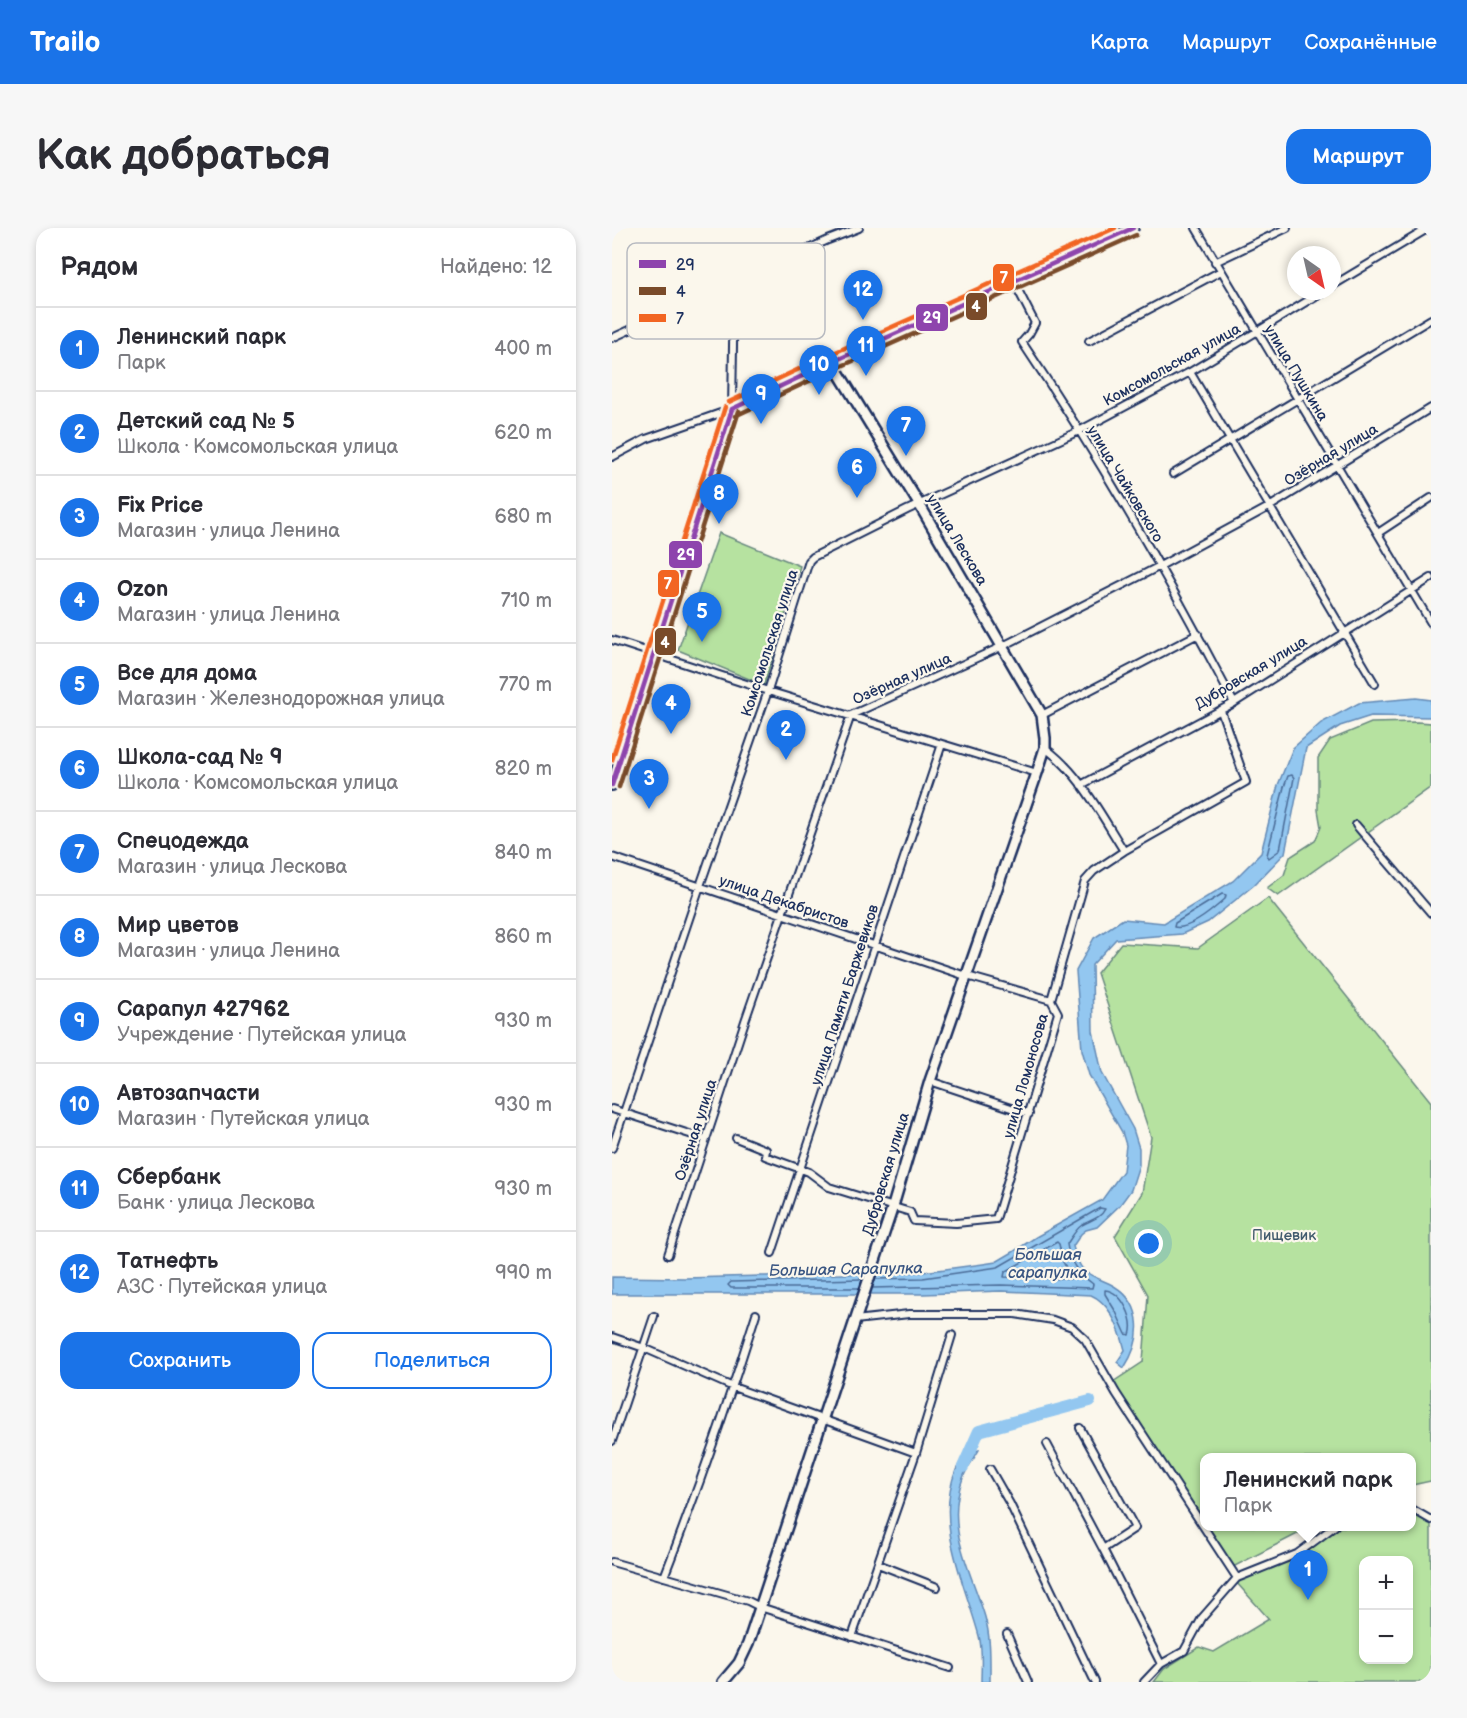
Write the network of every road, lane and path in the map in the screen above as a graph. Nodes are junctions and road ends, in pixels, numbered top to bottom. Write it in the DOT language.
graph roads {
  1 [pos="859,228"];
  2 [pos="1133,228"];
  3 [pos="1196,228"];
  4 [pos="1287,228"];
  5 [pos="1429,228"];
  6 [pos="821,243"];
  7 [pos="1215,262"];
  8 [pos="1221,271"];
  9 [pos="1341,281"];
  10 [pos="1014,282"];
  11 [pos="1309,300"];
  12 [pos="1431,319"];
  13 [pos="627,331"];
  14 [pos="1258,331"];
  15 [pos="612,338"];
  16 [pos="733,339"];
  17 [pos="1089,341"];
  18 [pos="832,362"];
  19 [pos="1190,372"];
  20 [pos="1298,399"];
  21 [pos="1431,408"];
  22 [pos="732,409"];
  23 [pos="1079,431"];
  24 [pos="1230,440"];
  25 [pos="612,457"];
  26 [pos="1338,465"];
  27 [pos="1173,474"];
  28 [pos="1431,498"];
  29 [pos="919,504"];
  30 [pos="1269,507"];
  31 [pos="1378,533"];
  32 [pos="1160,566"];
  33 [pos="1431,578"];
  34 [pos="1411,590"];
  35 [pos="1431,622"];
  36 [pos="1198,634"];
  37 [pos="1345,634"];
  38 [pos="612,640"];
  39 [pos="1003,646"];
  40 [pos="655,654"];
  41 [pos="1375,684"];
  42 [pos="768,691"];
  43 [pos="1234,703"];
  44 [pos="1221,711"];
  45 [pos="851,715"];
  46 [pos="1042,715"];
  47 [pos="1046,738"];
  48 [pos="942,744"];
  49 [pos="1045,748"];
  50 [pos="1036,773"];
  51 [pos="1081,784"];
  52 [pos="612,785"];
  53 [pos="1356,825"];
  54 [pos="1124,851"];
  55 [pos="612,857"];
  56 [pos="700,886"];
  57 [pos="782,913"];
  58 [pos="1431,913"];
  59 [pos="874,945"];
  60 [pos="967,976"];
  61 [pos="1051,1000"];
  62 [pos="930,1081"];
  63 [pos="612,1109"];
  64 [pos="624,1113"];
  65 [pos="1029,1113"];
  66 [pos="736,1138"];
  67 [pos="705,1139"];
  68 [pos="612,1148"];
  69 [pos="800,1169"];
  70 [pos="893,1206"];
  71 [pos="772,1253"];
  72 [pos="668,1255"];
  73 [pos="756,1314"];
  74 [pos="654,1316"];
  75 [pos="856,1316"];
  76 [pos="952,1335"];
  77 [pos="612,1337"];
  78 [pos="644,1348"];
  79 [pos="733,1387"];
  80 [pos="822,1419"];
  81 [pos="1080,1428"];
  82 [pos="612,1441"];
  83 [pos="1047,1443"];
  84 [pos="916,1453"];
  85 [pos="990,1469"];
  86 [pos="1416,1511"];
  87 [pos="1431,1520"];
  88 [pos="1200,1521"];
  89 [pos="1206,1531"];
  90 [pos="1330,1531"];
  91 [pos="1103,1550"];
  92 [pos="612,1562"];
  93 [pos="878,1564"];
  94 [pos="664,1577"];
  95 [pos="1237,1578"];
  96 [pos="937,1587"];
  97 [pos="760,1607"];
  98 [pos="1007,1634"];
  99 [pos="852,1636"];
  100 [pos="1161,1664"];
  101 [pos="950,1668"];
  102 [pos="723,1682"];
  103 [pos="1028,1682"];
  104 [pos="1095,1682"];
  105 [pos="1144,1682"];
  1 -- 6 [label="street"];
  2 -- 10 [label="street"];
  3 -- 7 [label="street, улица Пушкина"];
  4 -- 7 [label="street"];
  5 -- 9 [label="street"];
  7 -- 8 [label="street, улица Пушкина"];
  8 -- 14 [label="street, улица Пушкина"];
  8 -- 17 [label="street"];
  10 -- 18 [label="street"];
  10 -- 23 [label="street, улица Чайковского"];
  11 -- 14 [label="street, Комсомольская улица"];
  12 -- 20 [label="street"];
  13 -- 15 [label="street"];
  14 -- 19 [label="street, Комсомольская улица"];
  14 -- 20 [label="street, улица Пушкина"];
  16 -- 22 [label="street"];
  18 -- 22 [label="street"];
  18 -- 29 [label="street, улица Лескова"];
  19 -- 23 [label="street, Комсомольская улица"];
  19 -- 24 [label="street"];
  20 -- 24 [label="street"];
  20 -- 26 [label="street, улица Пушкина"];
  21 -- 26 [label="street, Озёрная улица"];
  22 -- 25 [label="street"];
  22 -- 40 [label="street"];
  23 -- 29 [label="street, Комсомольская улица"];
  23 -- 32 [label="street, улица Чайковского"];
  24 -- 27 [label="street"];
  24 -- 30 [label="street"];
  26 -- 30 [label="street, Озёрная улица"];
  26 -- 31 [label="street, улица Пушкина"];
  28 -- 31 [label="street"];
  29 -- 39 [label="street, улица Лескова"];
  29 -- 42 [label="street, Комсомольская улица"];
  30 -- 32 [label="street, Озёрная улица"];
  30 -- 37 [label="street"];
  31 -- 34 [label="street, улица Пушкина"];
  32 -- 36 [label="street, улица Чайковского"];
  32 -- 39 [label="street, Озёрная улица"];
  33 -- 34 [label="street, Дубровская улица"];
  34 -- 35 [label="street, улица Пушкина"];
  34 -- 37 [label="street, Дубровская улица"];
  36 -- 43 [label="street, улица Чайковского"];
  36 -- 46 [label="street"];
  37 -- 41 [label="street"];
  37 -- 43 [label="street, Дубровская улица"];
  38 -- 40 [label="street"];
  39 -- 45 [label="street, Озёрная улица"];
  39 -- 46 [label="street, улица Лескова"];
  40 -- 42 [label="street"];
  40 -- 52 [label="street"];
  42 -- 45 [label="street"];
  42 -- 56 [label="street, Комсомольская улица"];
  43 -- 44 [label="street, Дубровская улица"];
  44 -- 51 [label="street, Дубровская улица"];
  44 -- 54 [label="street, улица Ломоносова"];
  45 -- 48 [label="street"];
  45 -- 57 [label="street, Озёрная улица"];
  46 -- 47 [label="street, улица Лескова"];
  47 -- 49 [label="street, Дубровская улица"];
  48 -- 50 [label="street"];
  48 -- 59 [label="street, улица Памяти Баржевиков"];
  49 -- 50 [label="street, Дубровская улица"];
  49 -- 51 [label="street"];
  50 -- 60 [label="street, Дубровская улица"];
  51 -- 54 [label="street"];
  53 -- 58 [label="street"];
  54 -- 61 [label="street, улица Ломоносова"];
  55 -- 56 [label="street, улица Декабристов"];
  56 -- 57 [label="street, улица Декабристов"];
  56 -- 64 [label="street, Комсомольская улица"];
  57 -- 59 [label="street, улица Декабристов"];
  57 -- 67 [label="street, Озёрная улица"];
  59 -- 60 [label="street, улица Декабристов"];
  59 -- 69 [label="street, улица Памяти Баржевиков"];
  60 -- 61 [label="street, улица Декабристов"];
  60 -- 62 [label="street, Дубровская улица"];
  61 -- 65 [label="street, улица Ломоносова"];
  62 -- 65 [label="street"];
  62 -- 70 [label="street, Дубровская улица"];
  63 -- 64 [label="street"];
  64 -- 67 [label="street"];
  64 -- 68 [label="street, Комсомольская улица"];
  65 -- 70 [label="street, улица Ломоносова"];
  66 -- 69 [label="street"];
  67 -- 72 [label="street, Озёрная улица"];
  69 -- 70 [label="street"];
  69 -- 71 [label="street, улица Памяти Баржевиков"];
  70 -- 75 [label="street, Дубровская улица"];
  73 -- 79 [label="street"];
  74 -- 78 [label="street"];
  75 -- 80 [label="street, Дубровская улица"];
  75 -- 88 [label="street"];
  76 -- 84 [label="street"];
  77 -- 78 [label="street"];
  78 -- 79 [label="street"];
  78 -- 82 [label="street"];
  79 -- 80 [label="street"];
  79 -- 94 [label="street"];
  80 -- 84 [label="street"];
  80 -- 97 [label="street, Дубровская улица"];
  81 -- 91 [label="street"];
  83 -- 91 [label="street"];
  84 -- 93 [label="street"];
  85 -- 104 [label="street"];
  86 -- 87 [label="street"];
  89 -- 95 [label="street"];
  90 -- 95 [label="street"];
  91 -- 100 [label="street"];
  92 -- 94 [label="street"];
  93 -- 96 [label="street"];
  93 -- 99 [label="street"];
  94 -- 97 [label="street"];
  95 -- 100 [label="street"];
  97 -- 99 [label="street"];
  97 -- 102 [label="street, Дубровская улица"];
  98 -- 103 [label="street"];
  99 -- 101 [label="street"];
  100 -- 105 [label="street"];
}
